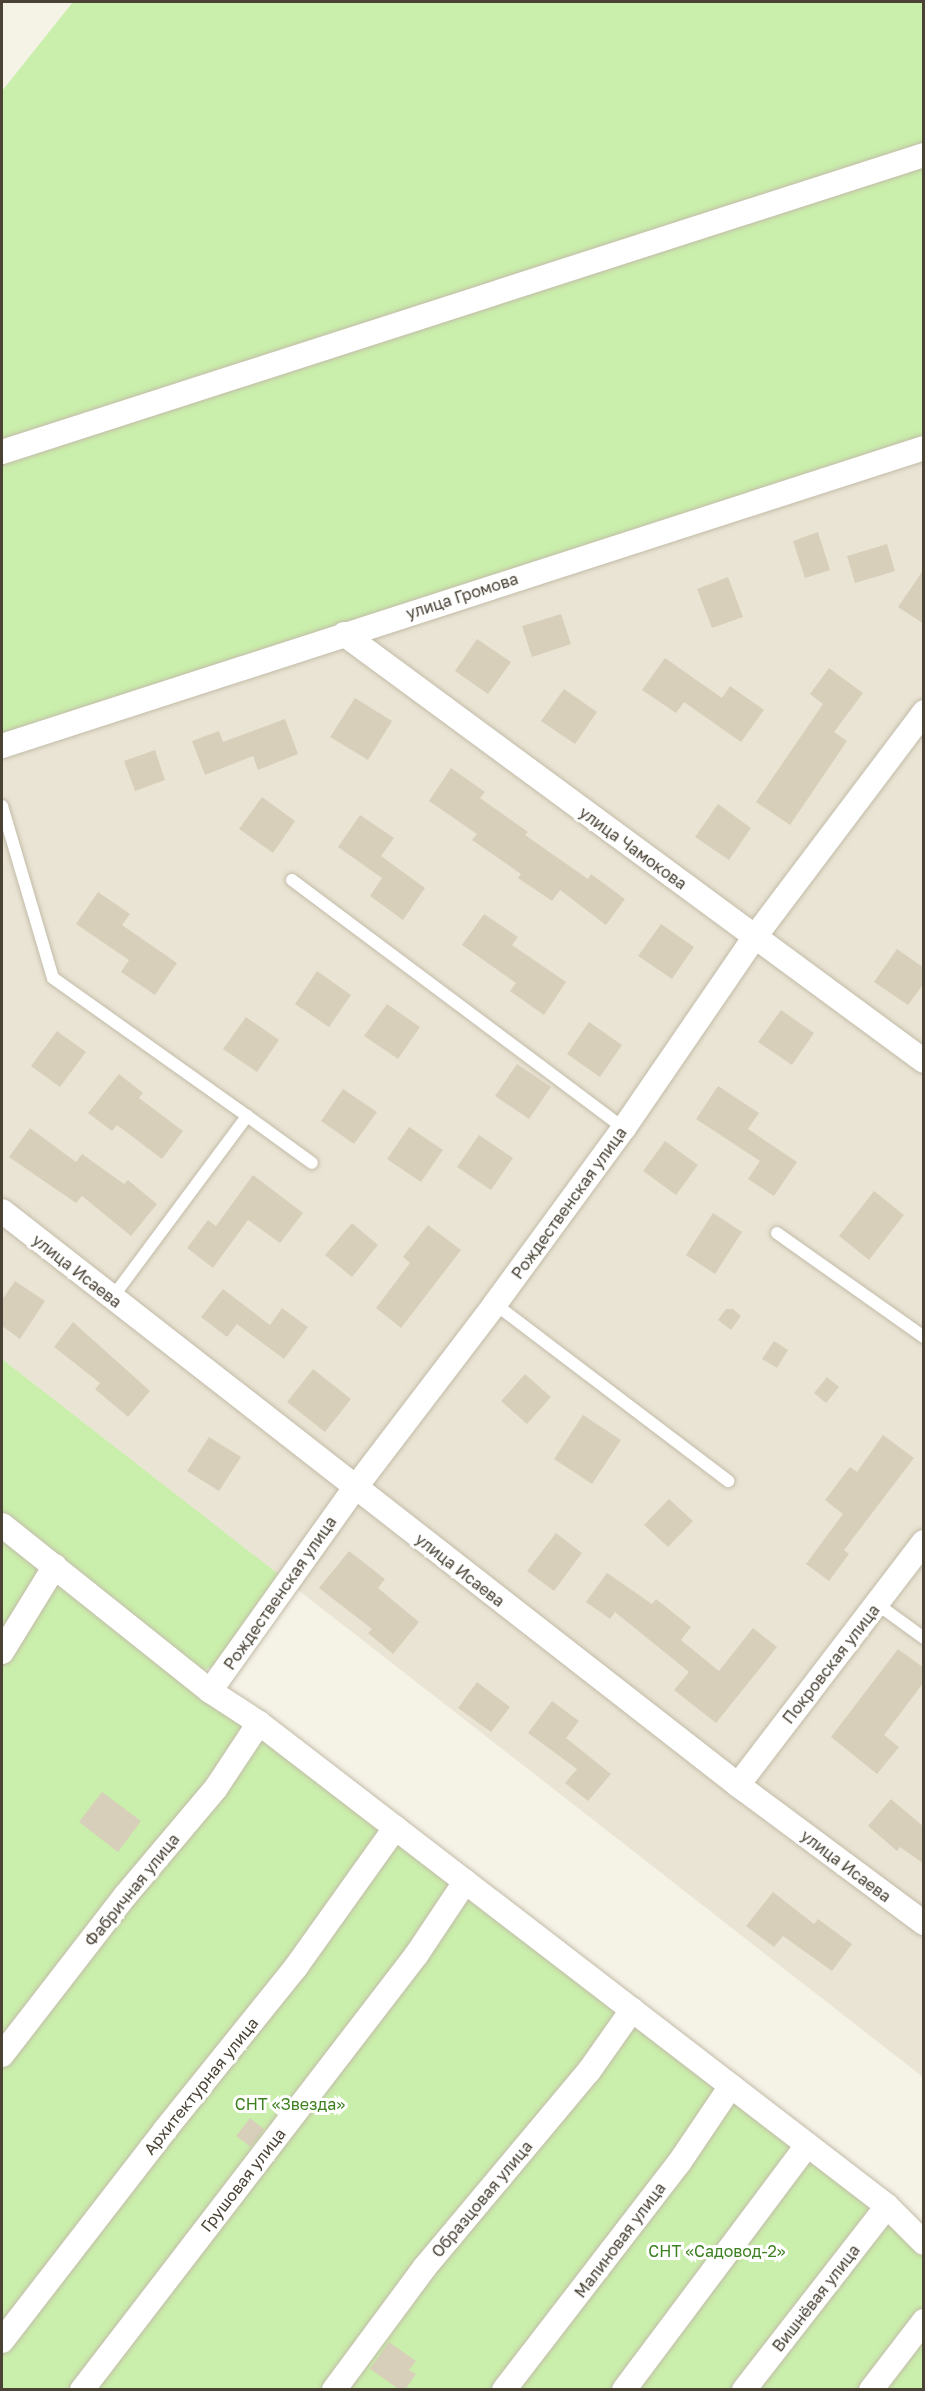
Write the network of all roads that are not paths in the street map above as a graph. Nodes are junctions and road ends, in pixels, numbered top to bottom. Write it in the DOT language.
graph roads {
  1 [pos="924,154"];
  2 [pos="924,448"];
  3 [pos="2,452"];
  4 [pos="344,634"];
  5 [pos="924,712"];
  6 [pos="2,746"];
  7 [pos="2,806"];
  8 [pos="292,880"];
  9 [pos="754,938"];
  10 [pos="924,1061"];
  11 [pos="247,1116"];
  12 [pos="624,1128"];
  13 [pos="312,1163"];
  14 [pos="2,1211"];
  15 [pos="777,1233"];
  16 [pos="112,1298"];
  17 [pos="495,1304"];
  18 [pos="924,1336"];
  19 [pos="728,1481"];
  20 [pos="355,1488"];
  21 [pos="2,1525"];
  22 [pos="924,1542"];
  23 [pos="56,1566"];
  24 [pos="877,1604"];
  25 [pos="924,1638"];
  26 [pos="2,1652"];
  27 [pos="210,1691"];
  28 [pos="259,1723"];
  29 [pos="738,1785"];
  30 [pos="395,1828"];
  31 [pos="465,1882"];
  32 [pos="924,1923"];
  33 [pos="632,2010"];
  34 [pos="2,2055"];
  35 [pos="731,2086"];
  36 [pos="807,2145"];
  37 [pos="887,2206"];
  38 [pos="924,2243"];
  39 [pos="924,2321"];
  40 [pos="2,2341"];
  41 [pos="82,2390"];
  42 [pos="334,2390"];
  43 [pos="504,2390"];
  44 [pos="624,2390"];
  45 [pos="744,2390"];
  46 [pos="871,2390"];
  1 -- 3 [label="street"];
  2 -- 4 [label="street, улица Громова"];
  4 -- 6 [label="street, улица Громова"];
  4 -- 9 [label="street, улица Чамокова"];
  5 -- 9 [label="street, Рождественская улица"];
  7 -- 11 [label="lane"];
  8 -- 12 [label="lane"];
  9 -- 10 [label="street, улица Чамокова"];
  9 -- 12 [label="street, Рождественская улица"];
  11 -- 13 [label="lane"];
  11 -- 16 [label="lane"];
  12 -- 17 [label="street, Рождественская улица"];
  14 -- 16 [label="street, улица Исаева"];
  15 -- 18 [label="lane"];
  16 -- 20 [label="street, улица Исаева"];
  17 -- 19 [label="lane"];
  17 -- 20 [label="street, Рождественская улица"];
  20 -- 27 [label="street, Рождественская улица"];
  20 -- 29 [label="street, улица Исаева"];
  21 -- 23 [label="street"];
  22 -- 24 [label="street, Покровская улица"];
  23 -- 26 [label="street"];
  23 -- 27 [label="street"];
  24 -- 25 [label="lane"];
  24 -- 29 [label="street, Покровская улица"];
  27 -- 28 [label="street"];
  28 -- 30 [label="street"];
  28 -- 34 [label="street, Фабричная улица"];
  29 -- 32 [label="street, улица Исаева"];
  30 -- 31 [label="street"];
  30 -- 40 [label="street, Архитектурная улица"];
  31 -- 33 [label="street"];
  31 -- 41 [label="street, Грушовая улица"];
  33 -- 35 [label="street"];
  33 -- 42 [label="street, Образцовая улица"];
  35 -- 36 [label="street"];
  35 -- 43 [label="street, Малиновая улица"];
  36 -- 37 [label="street"];
  36 -- 44 [label="street"];
  37 -- 38 [label="street"];
  37 -- 45 [label="street, Вишнёвая улица"];
  39 -- 46 [label="street"];
}
